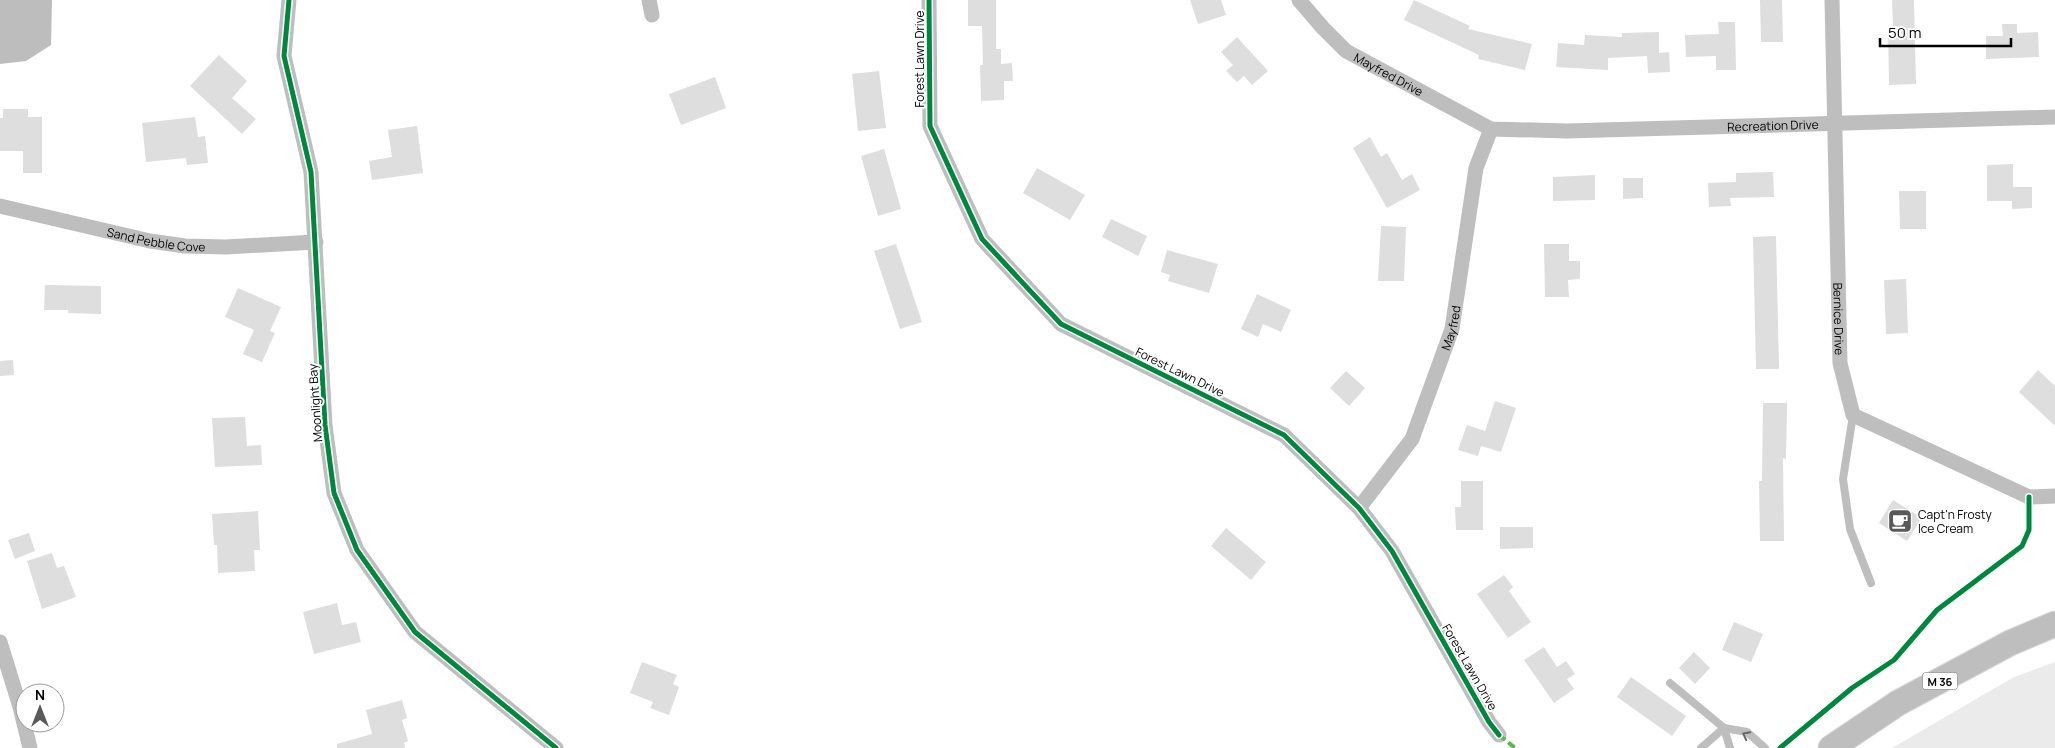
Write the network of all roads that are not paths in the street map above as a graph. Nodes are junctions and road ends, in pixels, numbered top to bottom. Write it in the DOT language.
graph roads {
  1 [pos="289,0"];
  2 [pos="649,0"];
  3 [pos="929,0"];
  4 [pos="1299,0"];
  5 [pos="1832,0"];
  6 [pos="652,16"];
  7 [pos="2055,117"];
  8 [pos="1834,123"];
  9 [pos="1491,129"];
  10 [pos="0,206"];
  11 [pos="316,242"];
  12 [pos="1853,415"];
  13 [pos="2055,496"];
  14 [pos="1360,508"];
  15 [pos="1871,583"];
  16 [pos="2055,624"];
  17 [pos="0,642"];
  18 [pos="1670,683"];
  19 [pos="1724,728"];
  20 [pos="1499,735"];
  21 [pos="30,748"];
  22 [pos="556,748"];
  23 [pos="1701,748"];
  24 [pos="1730,748"];
  25 [pos="1765,748"];
  26 [pos="1832,748"];
  1 -- 11 [label="street, Moonlight Bay"];
  2 -- 6 [label="street"];
  3 -- 14 [label="street, Forest Lawn Drive"];
  4 -- 9 [label="street, Mayfred Drive"];
  5 -- 8 [label="street, Bernice Drive"];
  7 -- 8 [label="street, Recreation Drive"];
  8 -- 9 [label="street, Recreation Drive"];
  8 -- 12 [label="street, Bernice Drive"];
  9 -- 14 [label="street, Mayfred"];
  10 -- 11 [label="street, Sand Pebble Cove"];
  11 -- 22 [label="street, Moonlight Bay"];
  12 -- 13 [label="street"];
  12 -- 15 [label="lane"];
  14 -- 20 [label="street, Forest Lawn Drive"];
  16 -- 26 [label="main road, M 36"];
  17 -- 21 [label="street"];
  18 -- 19 [label="lane"];
  19 -- 23 [label="lane"];
  19 -- 24 [label="lane"];
  25 -- 19 [label="lane, one-way"];
}
